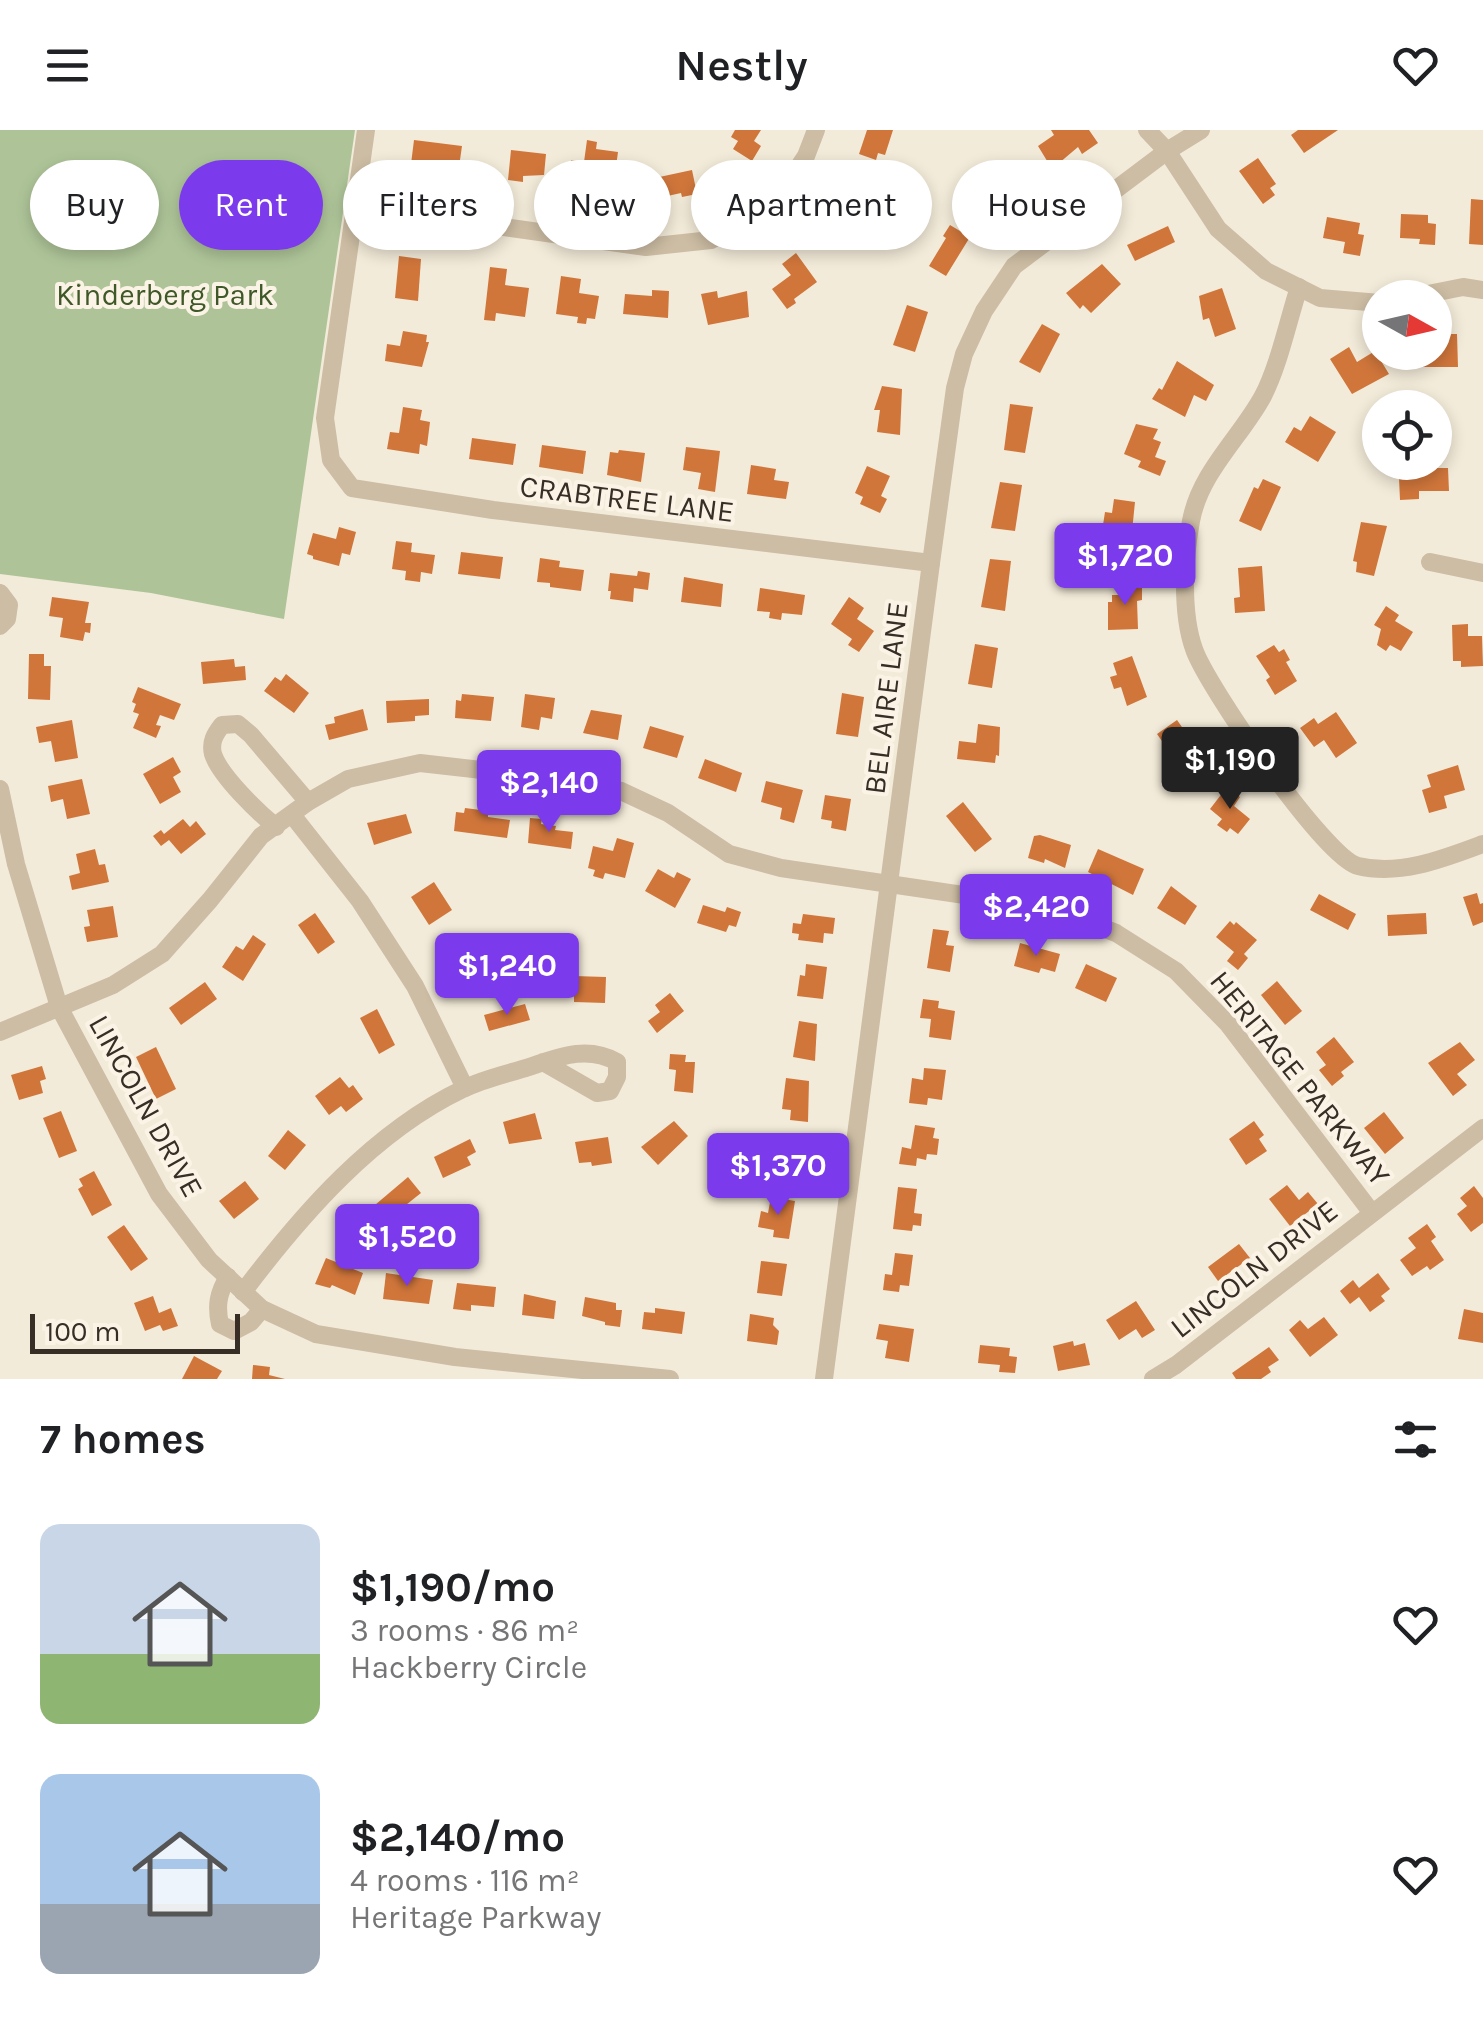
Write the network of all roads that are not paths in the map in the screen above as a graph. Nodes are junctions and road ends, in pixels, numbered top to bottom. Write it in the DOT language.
graph roads {
  1 [pos="366,130"];
  2 [pos="816,130"];
  3 [pos="1148,130"];
  4 [pos="1201,130"];
  5 [pos="1167,151"];
  6 [pos="362,160"];
  7 [pos="514,228"];
  8 [pos="349,250"];
  9 [pos="1300,287"];
  10 [pos="1452,289"];
  11 [pos="1483,290"];
  12 [pos="1362,302"];
  13 [pos="1430,562"];
  14 [pos="931,563"];
  15 [pos="1483,573"];
  16 [pos="0,593"];
  17 [pos="0,626"];
  18 [pos="0,789"];
  19 [pos="308,802"];
  20 [pos="293,816"];
  21 [pos="276,826"];
  22 [pos="1483,844"];
  23 [pos="889,885"];
  24 [pos="59,1007"];
  25 [pos="0,1032"];
  26 [pos="543,1062"];
  27 [pos="465,1088"];
  28 [pos="1483,1128"];
  29 [pos="1372,1212"];
  30 [pos="228,1278"];
  31 [pos="243,1292"];
  32 [pos="262,1309"];
  33 [pos="670,1379"];
  34 [pos="824,1379"];
  35 [pos="1153,1379"];
  1 -- 6 [label="street"];
  2 -- 7 [label="street"];
  3 -- 5 [label="street"];
  4 -- 5 [label="street, BEL AIRE LANE"];
  5 -- 9 [label="street"];
  5 -- 14 [label="street, BEL AIRE LANE"];
  8 -- 14 [label="street, CRABTREE LANE"];
  9 -- 12 [label="street"];
  9 -- 22 [label="street"];
  10 -- 11 [label="street"];
  13 -- 15 [label="street"];
  14 -- 23 [label="street, BEL AIRE LANE"];
  16 -- 17 [label="street"];
  18 -- 24 [label="street, LINCOLN DRIVE"];
  19 -- 20 [label="street, HERITAGE PARKWAY"];
  19 -- 21 [label="street"];
  19 -- 23 [label="street, HERITAGE PARKWAY"];
  20 -- 21 [label="street, HERITAGE PARKWAY"];
  20 -- 27 [label="street"];
  21 -- 24 [label="street, HERITAGE PARKWAY"];
  23 -- 29 [label="street, HERITAGE PARKWAY"];
  23 -- 34 [label="street, BEL AIRE LANE"];
  24 -- 25 [label="street, HERITAGE PARKWAY"];
  24 -- 30 [label="street, LINCOLN DRIVE"];
  26 -- 27 [label="street"];
  27 -- 31 [label="street"];
  28 -- 29 [label="street, LINCOLN DRIVE"];
  29 -- 35 [label="street, LINCOLN DRIVE"];
  30 -- 31 [label="street, LINCOLN DRIVE"];
  30 -- 32 [label="street"];
  31 -- 32 [label="street, LINCOLN DRIVE"];
  32 -- 33 [label="street, LINCOLN DRIVE"];
}
